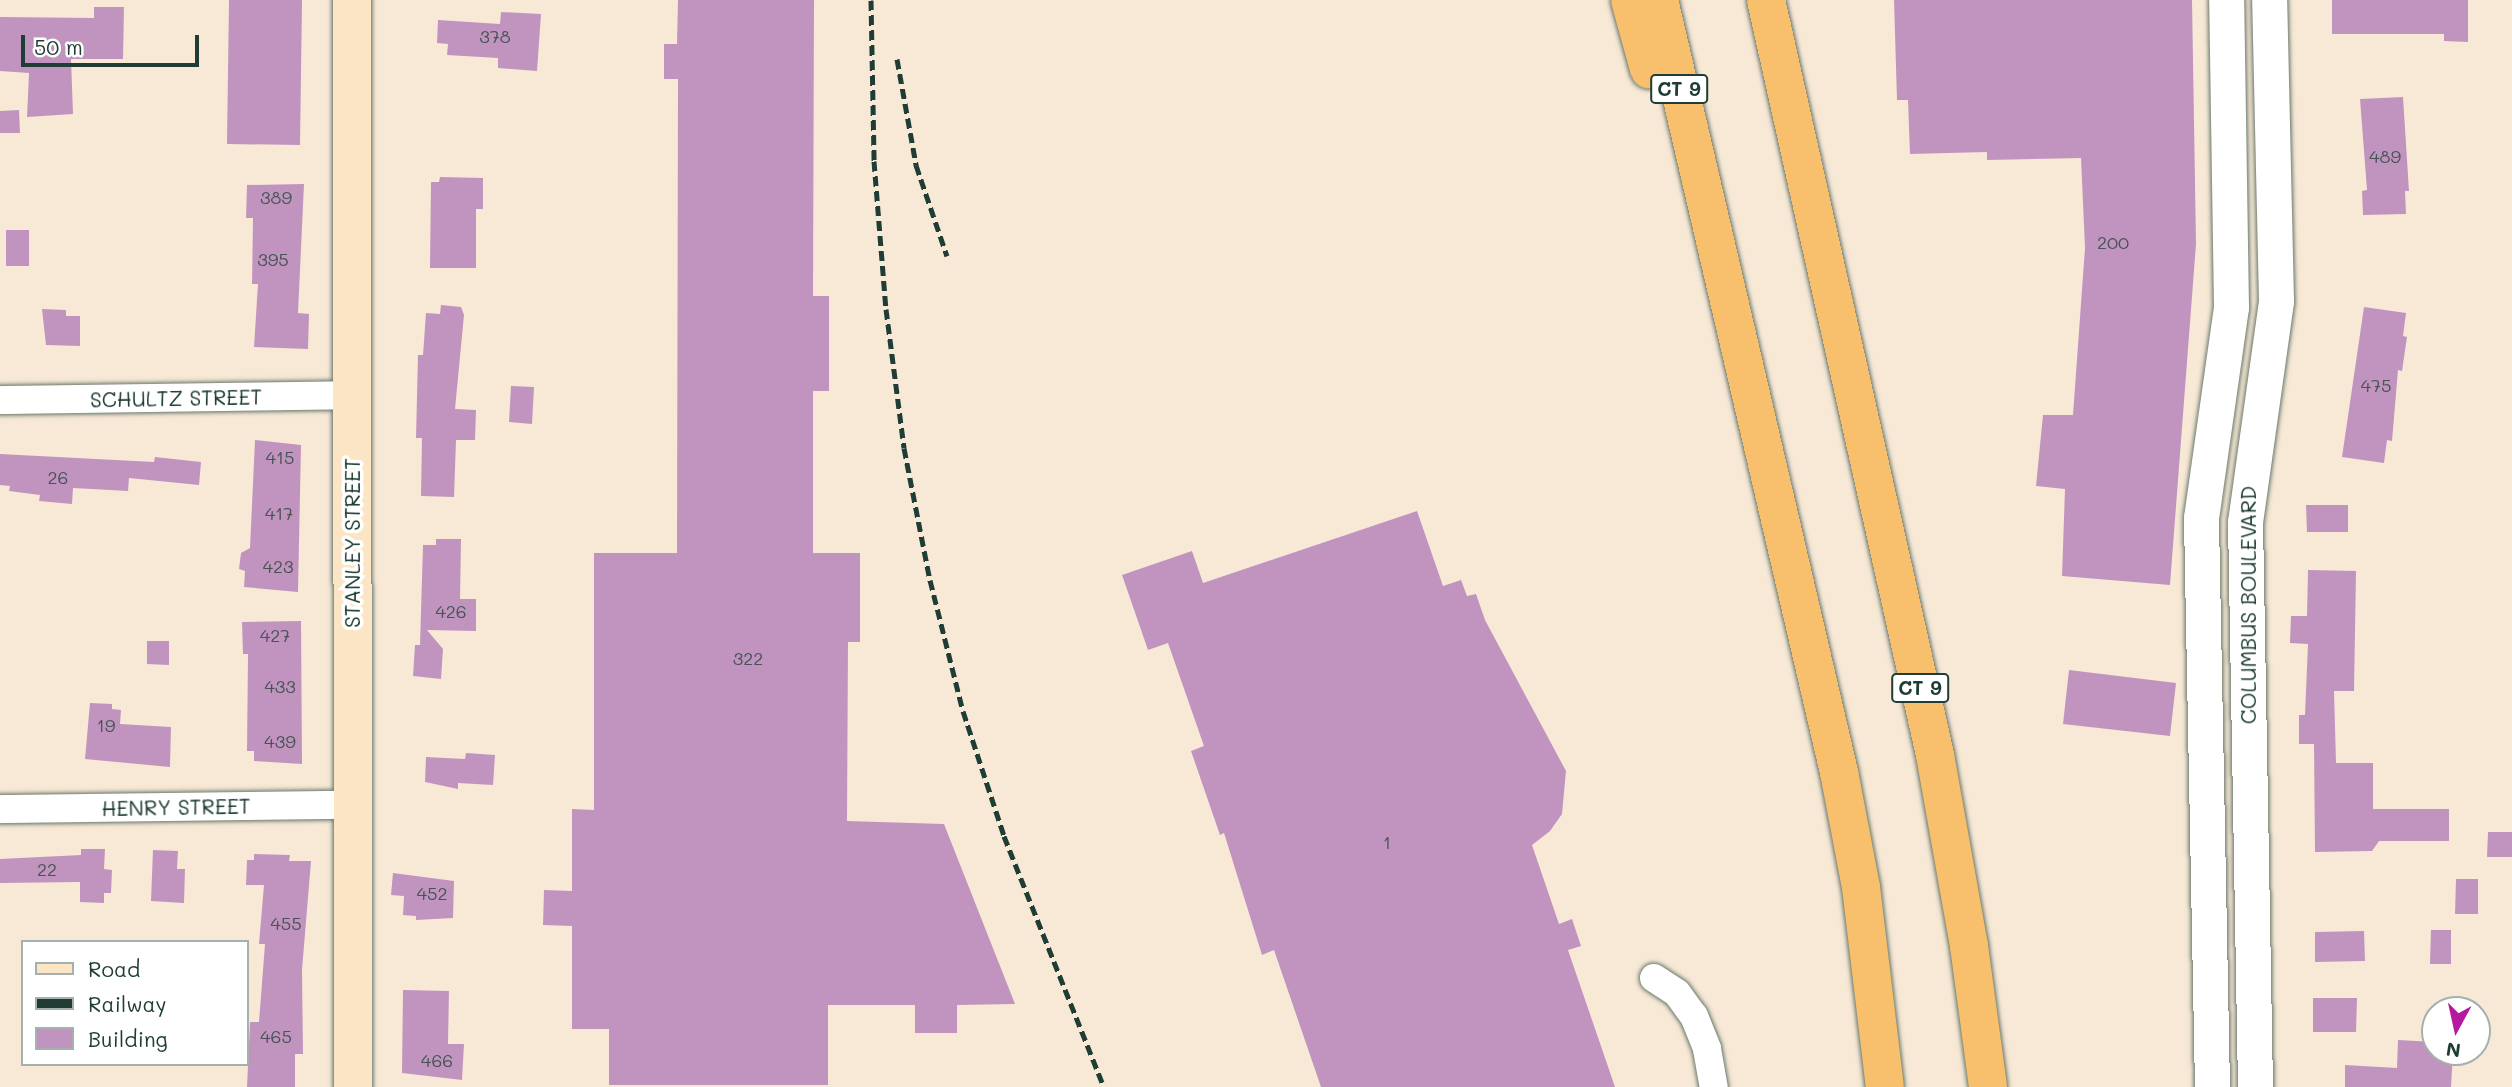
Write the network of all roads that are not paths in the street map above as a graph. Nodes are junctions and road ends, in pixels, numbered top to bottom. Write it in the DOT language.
graph roads {
  1 [pos="352,0"];
  2 [pos="1630,0"];
  3 [pos="1658,0"];
  4 [pos="1766,0"];
  5 [pos="2226,0"];
  6 [pos="2269,0"];
  7 [pos="1699,178"];
  8 [pos="352,395"];
  9 [pos="0,400"];
  10 [pos="2246,645"];
  11 [pos="2203,646"];
  12 [pos="352,805"];
  13 [pos="0,809"];
  14 [pos="1654,978"];
  15 [pos="353,1087"];
  16 [pos="1714,1087"];
  17 [pos="1885,1087"];
  18 [pos="1988,1087"];
  19 [pos="2212,1087"];
  20 [pos="2255,1087"];
  1 -- 8 [label="main road, STANLEY STREET"];
  2 -- 7 [label="highway"];
  3 -- 7 [label="highway, CT 9"];
  4 -- 18 [label="highway, CT 9"];
  5 -- 11 [label="street, COLUMBUS BOULEVARD"];
  6 -- 10 [label="street, COLUMBUS BOULEVARD"];
  7 -- 17 [label="highway, CT 9"];
  8 -- 9 [label="street, SCHULTZ STREET"];
  8 -- 12 [label="main road, STANLEY STREET"];
  10 -- 11 [label="street"];
  10 -- 20 [label="street, COLUMBUS BOULEVARD"];
  11 -- 19 [label="street, COLUMBUS BOULEVARD"];
  12 -- 13 [label="street, HENRY STREET"];
  12 -- 15 [label="main road, STANLEY STREET"];
  14 -- 16 [label="street"];
}
